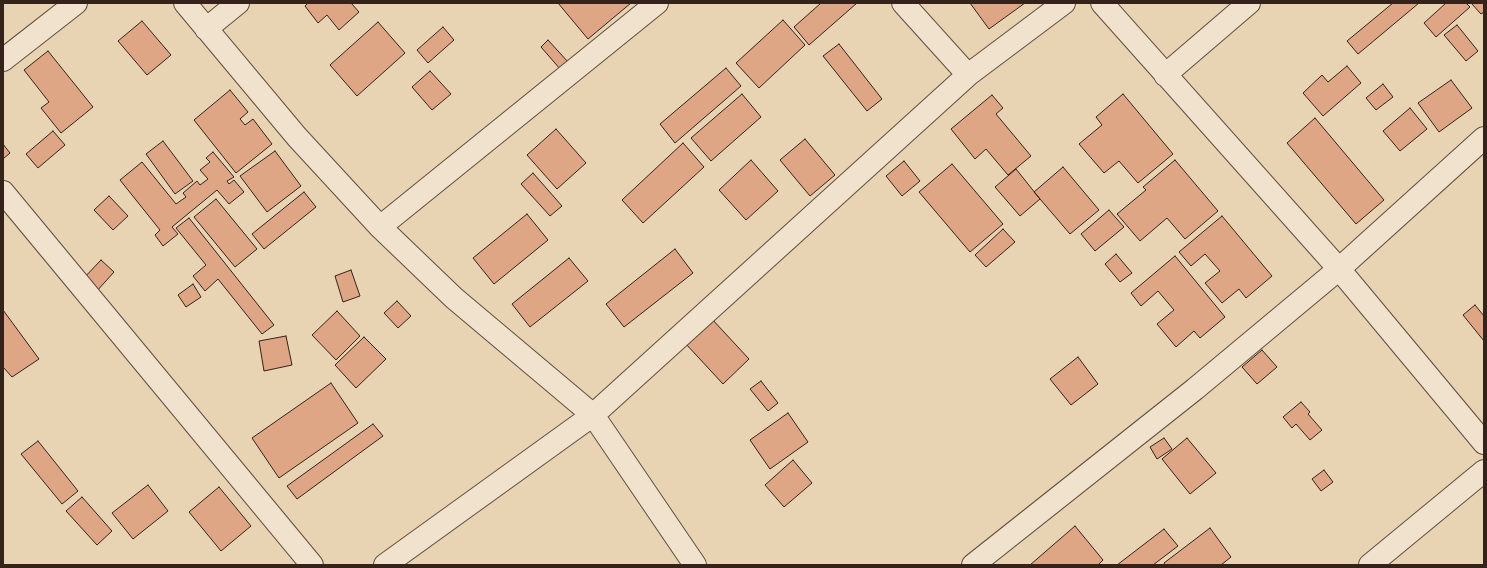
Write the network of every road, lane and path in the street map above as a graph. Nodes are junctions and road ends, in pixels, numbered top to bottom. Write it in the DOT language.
graph roads {
  1 [pos="76,3"];
  2 [pos="185,3"];
  3 [pos="238,3"];
  4 [pos="657,3"];
  5 [pos="903,3"];
  6 [pos="1064,3"];
  7 [pos="1102,3"];
  8 [pos="1248,3"];
  9 [pos="206,29"];
  10 [pos="3,60"];
  11 [pos="1165,75"];
  12 [pos="968,76"];
  13 [pos="1484,138"];
  14 [pos="3,192"];
  15 [pos="380,227"];
  16 [pos="1339,269"];
  17 [pos="593,415"];
  18 [pos="1484,443"];
  19 [pos="1484,471"];
  20 [pos="312,565"];
  21 [pos="385,565"];
  22 [pos="695,565"];
  23 [pos="973,565"];
  24 [pos="1370,565"];
  1 -- 10 [label="street"];
  2 -- 9 [label="street"];
  3 -- 9 [label="street"];
  4 -- 15 [label="street"];
  5 -- 12 [label="street"];
  6 -- 12 [label="street"];
  7 -- 11 [label="street"];
  8 -- 11 [label="street"];
  9 -- 15 [label="street"];
  11 -- 16 [label="street"];
  12 -- 17 [label="street"];
  13 -- 16 [label="street"];
  14 -- 20 [label="street"];
  15 -- 17 [label="street"];
  16 -- 18 [label="street"];
  16 -- 23 [label="street"];
  17 -- 21 [label="street"];
  17 -- 22 [label="street"];
  19 -- 24 [label="street"];
}
